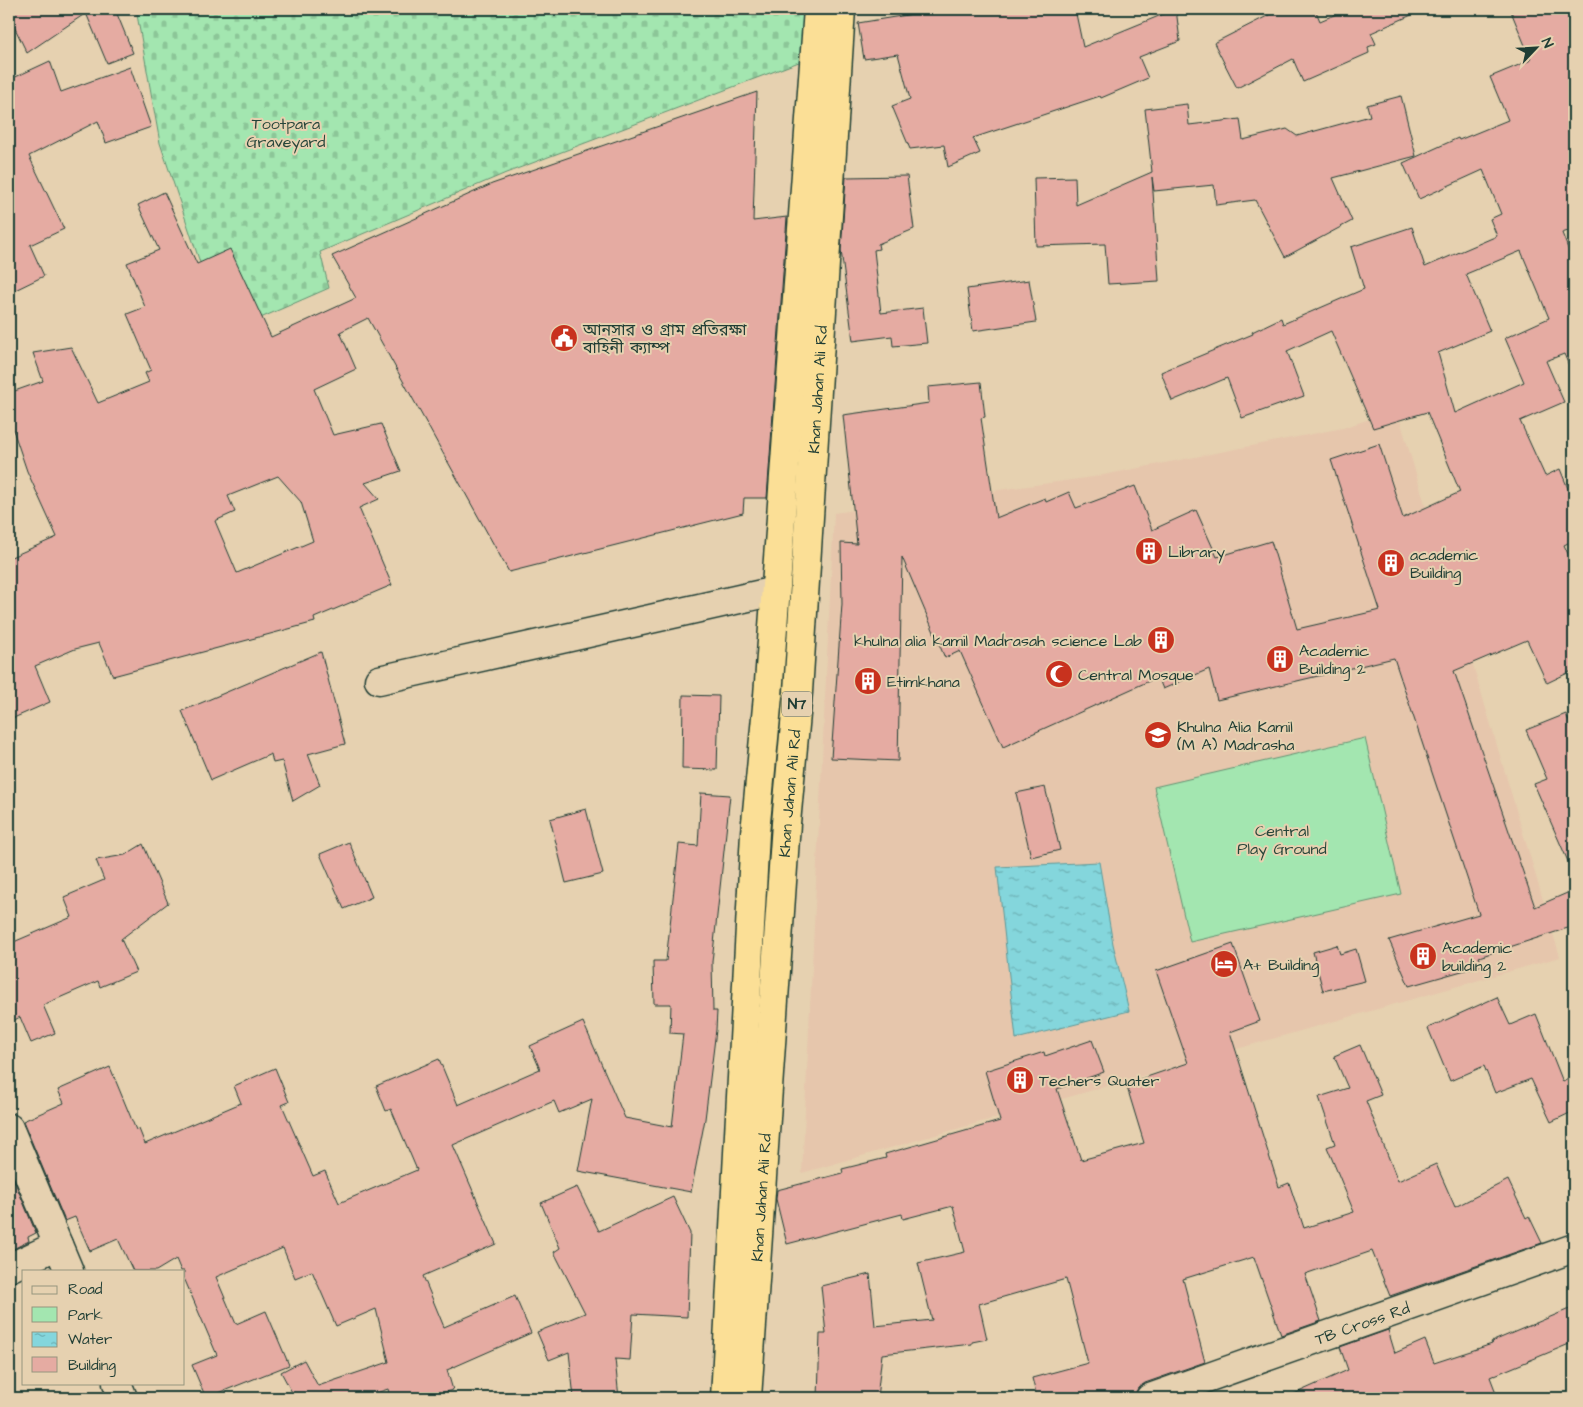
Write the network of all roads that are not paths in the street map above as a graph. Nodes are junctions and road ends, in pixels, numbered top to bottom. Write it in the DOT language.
graph roads {
  1 [pos="818,9"];
  2 [pos="841,9"];
  3 [pos="775,591"];
  4 [pos="379,680"];
  5 [pos="9,1128"];
  6 [pos="58,1245"];
  7 [pos="1574,1248"];
  8 [pos="9,1268"];
  9 [pos="69,1270"];
  10 [pos="117,1384"];
  11 [pos="123,1398"];
  12 [pos="725,1398"];
  13 [pos="747,1398"];
  14 [pos="1150,1398"];
  1 -- 3 [label="highway, Khan Jahan Ali Rd / N7"];
  2 -- 13 [label="highway, Khan Jahan Ali Rd / N7"];
  3 -- 4 [label="street"];
  3 -- 12 [label="highway, Khan Jahan Ali Rd / N7"];
  5 -- 6 [label="street"];
  6 -- 8 [label="street"];
  6 -- 9 [label="street"];
  7 -- 14 [label="street, TB Cross Rd"];
  10 -- 11 [label="street"];
}
